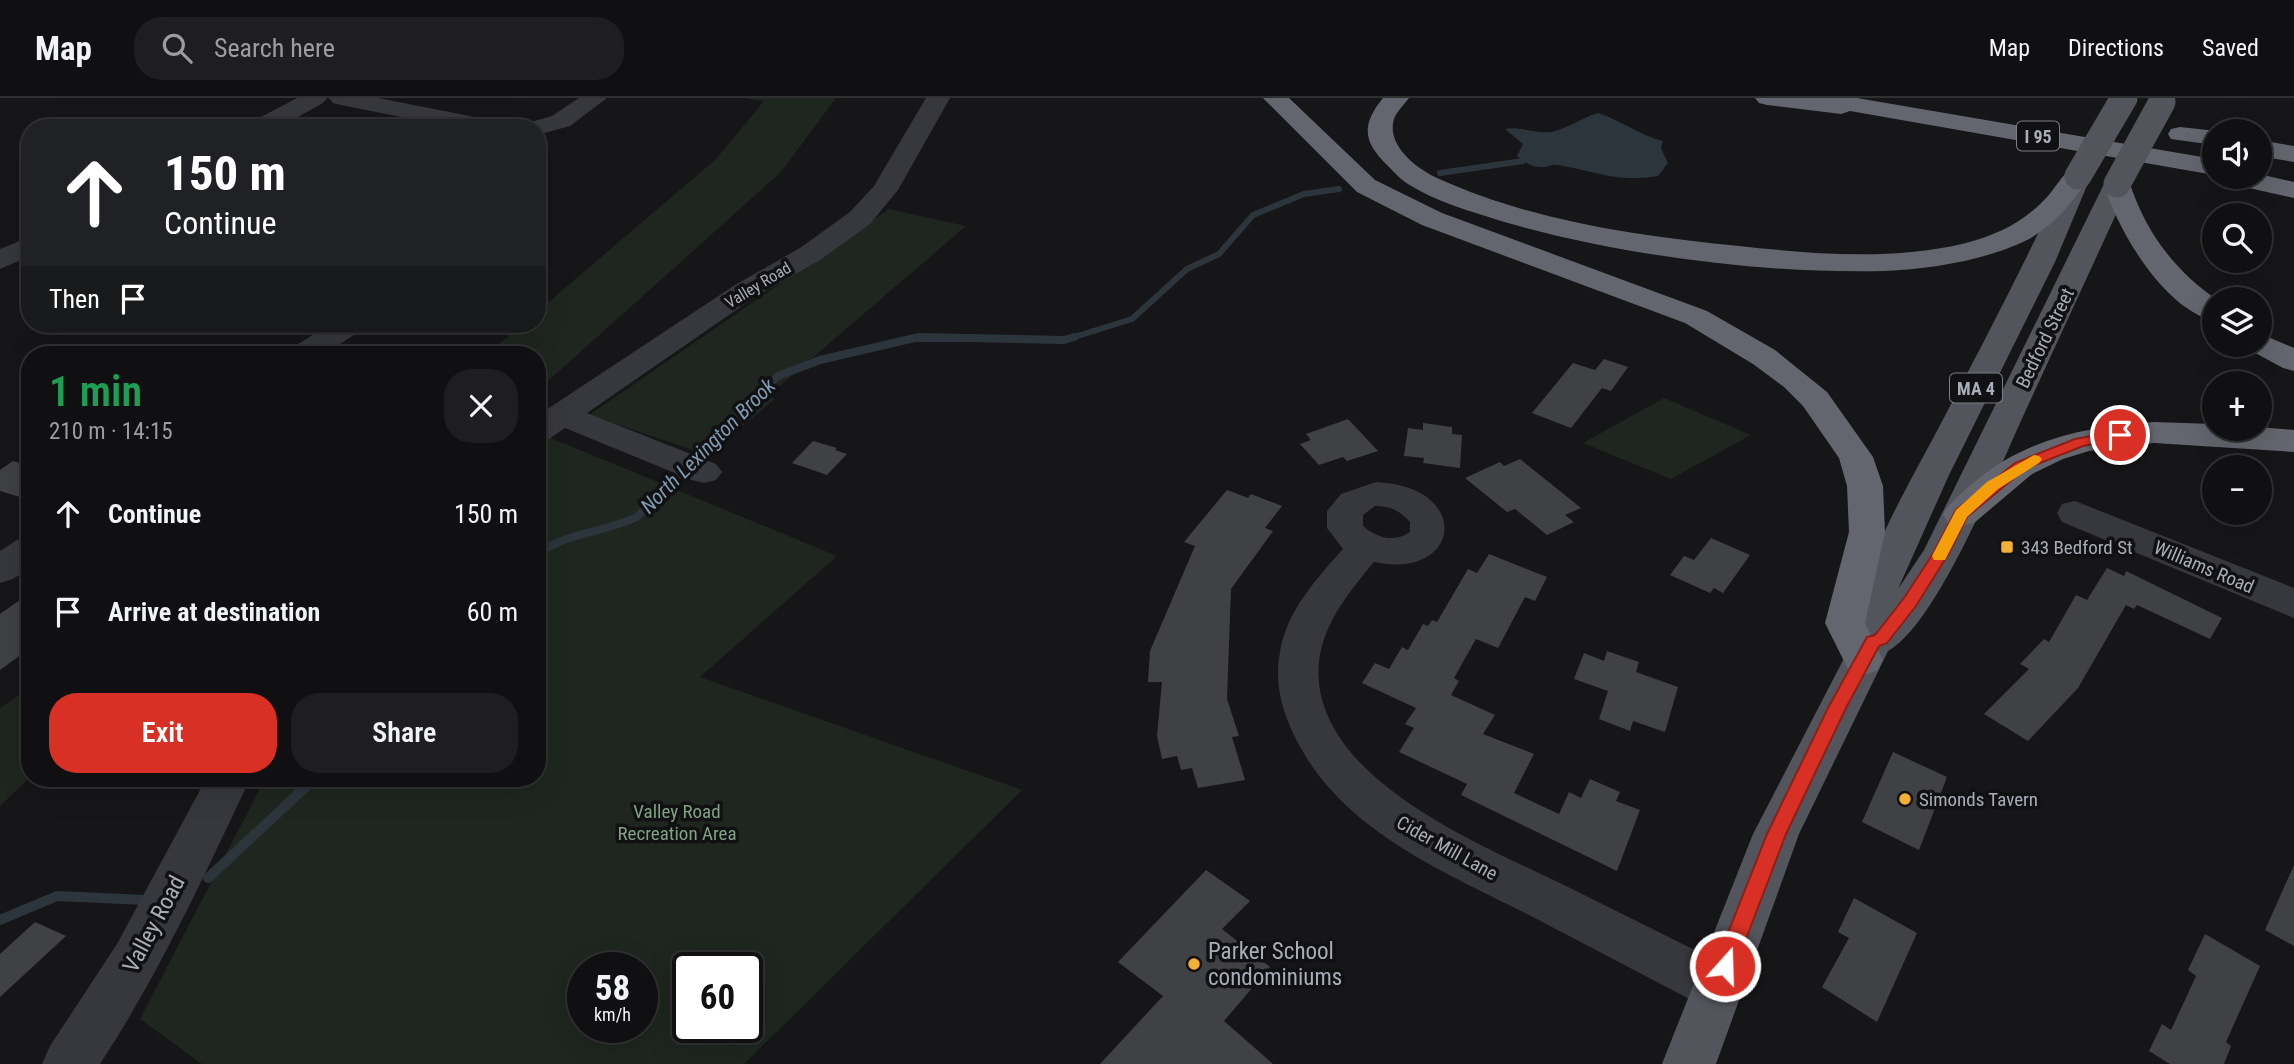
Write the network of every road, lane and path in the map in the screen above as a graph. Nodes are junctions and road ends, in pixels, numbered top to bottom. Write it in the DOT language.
graph roads {
  1 [pos="315,98"];
  2 [pos="341,98"];
  3 [pos="595,98"];
  4 [pos="937,98"];
  5 [pos="1275,98"];
  6 [pos="1397,98"];
  7 [pos="1767,98"];
  8 [pos="1816,98"];
  9 [pos="2124,98"];
  10 [pos="2163,100"];
  11 [pos="1919,116"];
  12 [pos="2080,117"];
  13 [pos="276,119"];
  14 [pos="449,119"];
  15 [pos="546,125"];
  16 [pos="2202,137"];
  17 [pos="2272,143"];
  18 [pos="2294,146"];
  19 [pos="2272,150"];
  20 [pos="2294,154"];
  21 [pos="2202,166"];
  22 [pos="2078,176"];
  23 [pos="2272,177"];
  24 [pos="2294,181"];
  25 [pos="2117,184"];
  26 [pos="2272,185"];
  27 [pos="2294,190"];
  28 [pos="21,250"];
  29 [pos="0,260"];
  30 [pos="2202,302"];
  31 [pos="336,333"];
  32 [pos="317,346"];
  33 [pos="2272,349"];
  34 [pos="2294,360"];
  35 [pos="550,424"];
  36 [pos="2294,441"];
  37 [pos="689,467"];
  38 [pos="2076,513"];
  39 [pos="1961,514"];
  40 [pos="0,532"];
  41 [pos="21,538"];
  42 [pos="1366,546"];
  43 [pos="21,555"];
  44 [pos="0,570"];
  45 [pos="2294,604"];
  46 [pos="1868,651"];
  47 [pos="224,787"];
  48 [pos="1717,987"];
  49 [pos="69,1064"];
  50 [pos="1689,1064"];
  1 -- 13 [label="street"];
  2 -- 14 [label="street"];
  3 -- 15 [label="street"];
  4 -- 35 [label="street, Valley Road"];
  5 -- 46 [label="highway"];
  6 -- 22 [label="highway"];
  7 -- 11 [label="highway"];
  8 -- 11 [label="highway, I 95"];
  9 -- 22 [label="main road, Bedford Street / MA 4, bridge"];
  10 -- 25 [label="main road, Bedford Street / MA 4, bridge"];
  11 -- 21 [label="highway, I 95"];
  12 -- 16 [label="highway, I 95"];
  17 -- 18 [label="highway"];
  19 -- 20 [label="highway"];
  22 -- 46 [label="main road, Bedford Street / MA 4"];
  23 -- 24 [label="highway"];
  25 -- 30 [label="highway"];
  25 -- 39 [label="main road, Bedford Street / MA 4"];
  26 -- 27 [label="highway"];
  28 -- 29 [label="street"];
  31 -- 32 [label="street"];
  33 -- 34 [label="highway"];
  35 -- 37 [label="street"];
  36 -- 39 [label="highway"];
  38 -- 45 [label="street, Williams Road"];
  39 -- 46 [label="main road, Bedford Street / MA 4"];
  40 -- 41 [label="street"];
  42 -- 48 [label="street, Cider Mill Lane"];
  43 -- 44 [label="street"];
  46 -- 48 [label="main road, Bedford Street / MA 4"];
  47 -- 49 [label="street, Valley Road"];
  48 -- 50 [label="main road, Bedford Street / MA 4"];
}
